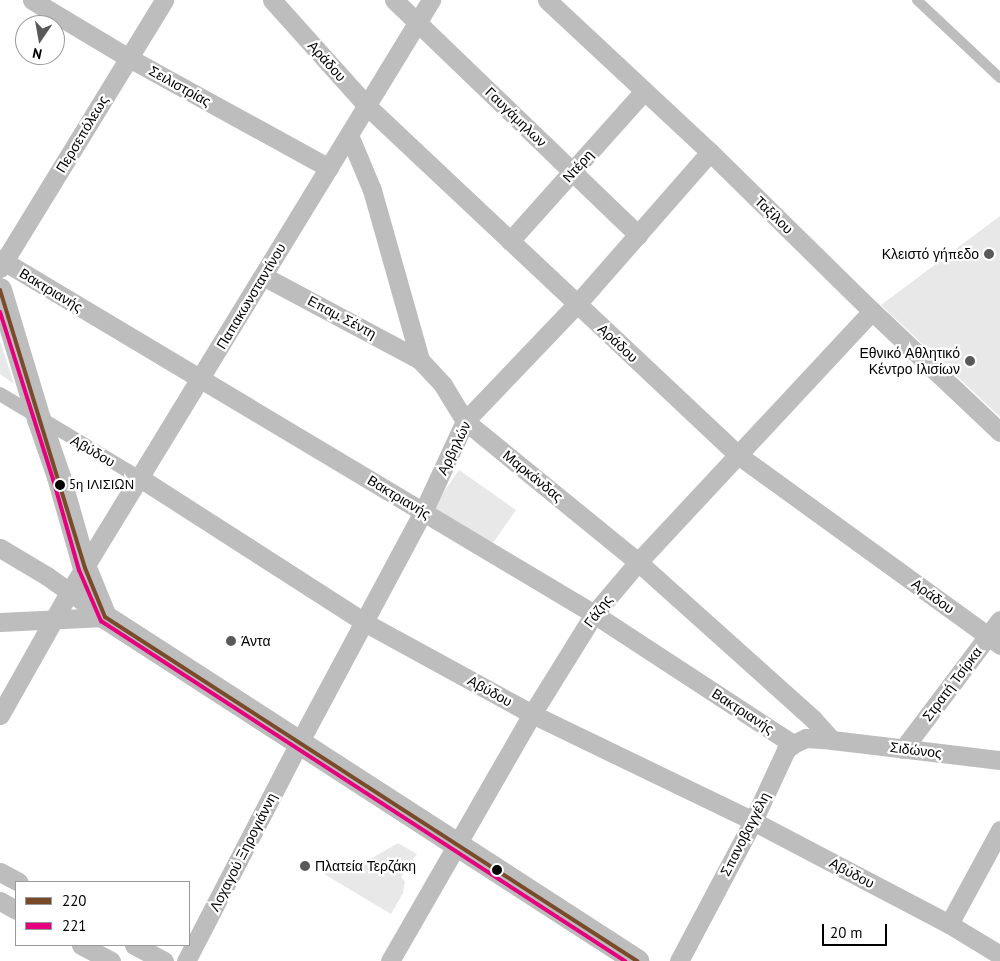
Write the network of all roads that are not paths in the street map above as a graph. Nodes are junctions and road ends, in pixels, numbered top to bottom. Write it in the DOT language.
graph roads {
  1 [pos="32,0"];
  2 [pos="164,0"];
  3 [pos="272,0"];
  4 [pos="394,0"];
  5 [pos="432,0"];
  6 [pos="547,0"];
  7 [pos="917,0"];
  8 [pos="418,22"];
  9 [pos="129,58"];
  10 [pos="1000,78"];
  11 [pos="644,91"];
  12 [pos="367,106"];
  13 [pos="349,135"];
  14 [pos="710,152"];
  15 [pos="329,168"];
  16 [pos="573,172"];
  17 [pos="638,235"];
  18 [pos="510,241"];
  19 [pos="1,263"];
  20 [pos="263,276"];
  21 [pos="0,290"];
  22 [pos="577,304"];
  23 [pos="872,311"];
  24 [pos="420,360"];
  25 [pos="200,379"];
  26 [pos="0,394"];
  27 [pos="39,420"];
  28 [pos="465,421"];
  29 [pos="1000,432"];
  30 [pos="738,455"];
  31 [pos="140,478"];
  32 [pos="423,512"];
  33 [pos="0,548"];
  34 [pos="638,562"];
  35 [pos="85,568"];
  36 [pos="70,591"];
  37 [pos="594,614"];
  38 [pos="105,617"];
  39 [pos="54,620"];
  40 [pos="1000,620"];
  41 [pos="0,622"];
  42 [pos="364,622"];
  43 [pos="994,640"];
  44 [pos="532,714"];
  45 [pos="0,715"];
  46 [pos="832,740"];
  47 [pos="299,742"];
  48 [pos="789,747"];
  49 [pos="904,749"];
  50 [pos="1000,760"];
  51 [pos="753,821"];
  52 [pos="1000,830"];
  53 [pos="457,845"];
  54 [pos="0,872"];
  55 [pos="17,881"];
  56 [pos="0,901"];
  57 [pos="15,909"];
  58 [pos="949,924"];
  59 [pos="82,946"];
  60 [pos="136,946"];
  61 [pos="1000,955"];
  62 [pos="111,961"];
  63 [pos="164,961"];
  64 [pos="186,961"];
  65 [pos="390,961"];
  66 [pos="637,961"];
  67 [pos="679,961"];
  1 -- 9 [label="street, Σειλιστρίας"];
  2 -- 9 [label="street, Περσεπόλεως"];
  3 -- 12 [label="street, Αράδου"];
  4 -- 8 [label="street, Γαυγάμηλων"];
  5 -- 8 [label="street, Παπακωνσταντίνου"];
  6 -- 11 [label="street, Ταξίλου"];
  7 -- 10 [label="lane"];
  8 -- 12 [label="street, Παπακωνσταντίνου"];
  8 -- 16 [label="street, Γαυγάμηλων"];
  9 -- 15 [label="street, Σειλιστρίας"];
  9 -- 19 [label="street, Περσεπόλεως"];
  11 -- 14 [label="street, Ταξίλου"];
  11 -- 16 [label="street, Ντέρη"];
  12 -- 13 [label="street, Παπακωνσταντίνου"];
  12 -- 18 [label="street, Αράδου"];
  13 -- 15 [label="street, Παπακωνσταντίνου"];
  13 -- 24 [label="street, Μαρκάνδας"];
  14 -- 17 [label="street, Αρβηλών"];
  14 -- 23 [label="street, Ταξίλου"];
  15 -- 20 [label="street, Παπακωνσταντίνου"];
  16 -- 17 [label="street, Γαυγάμηλων"];
  16 -- 18 [label="street, Ντέρη"];
  17 -- 22 [label="street, Αρβηλών"];
  18 -- 22 [label="street, Αράδου"];
  19 -- 25 [label="street, Βακτριανής"];
  20 -- 24 [label="street, Επαμ. Σέντη"];
  20 -- 25 [label="street, Παπακωνσταντίνου"];
  21 -- 27 [label="street"];
  22 -- 28 [label="street, Αρβηλών"];
  22 -- 30 [label="street, Αράδου"];
  23 -- 29 [label="street, Ταξίλου"];
  23 -- 30 [label="street, Γάζης"];
  24 -- 28 [label="street, Μαρκάνδας"];
  25 -- 31 [label="street, Παπακωνσταντίνου"];
  25 -- 32 [label="street, Βακτριανής"];
  26 -- 27 [label="street, Αβύδου"];
  27 -- 31 [label="street, Αβύδου"];
  27 -- 35 [label="street"];
  28 -- 32 [label="street, Αρβηλών"];
  28 -- 34 [label="street, Μαρκάνδας"];
  30 -- 34 [label="street, Γάζης"];
  30 -- 43 [label="street, Αράδου"];
  31 -- 35 [label="street, Παπακωνσταντίνου"];
  31 -- 42 [label="street, Αβύδου"];
  32 -- 37 [label="street, Βακτριανής"];
  32 -- 42 [label="street, Αρβηλών"];
  33 -- 36 [label="street"];
  34 -- 37 [label="street, Γάζης"];
  34 -- 46 [label="street, Μαρκάνδας"];
  35 -- 36 [label="street, Παπακωνσταντίνου"];
  35 -- 38 [label="street"];
  36 -- 38 [label="street"];
  36 -- 39 [label="street, Παπακωνσταντίνου"];
  37 -- 44 [label="street, Γάζης"];
  37 -- 48 [label="street, Βακτριανής"];
  38 -- 39 [label="street"];
  38 -- 47 [label="street"];
  39 -- 41 [label="street"];
  39 -- 45 [label="street, Παπακωνσταντίνου"];
  40 -- 43 [label="street, Στρατή Τσίρκα"];
  42 -- 44 [label="street, Αβύδου"];
  42 -- 47 [label="street, Αρβηλών"];
  43 -- 49 [label="street, Στρατή Τσίρκα"];
  44 -- 51 [label="street, Αβύδου"];
  44 -- 53 [label="street, Γάζης"];
  46 -- 48 [label="street"];
  46 -- 49 [label="street, Σιδώνος"];
  47 -- 53 [label="street"];
  47 -- 64 [label="street, Λοχαγού Ξηρογιάννη"];
  48 -- 51 [label="street, Σπανοβαγγέλη"];
  49 -- 50 [label="street, Σιδώνος"];
  51 -- 58 [label="street, Αβύδου"];
  51 -- 67 [label="street, Σπανοβαγγέλη"];
  52 -- 58 [label="street"];
  53 -- 65 [label="street, Γάζης"];
  53 -- 66 [label="street"];
  54 -- 55 [label="street"];
  56 -- 57 [label="street"];
  58 -- 61 [label="street, Αβύδου"];
  59 -- 62 [label="street"];
  60 -- 63 [label="street"];
}
